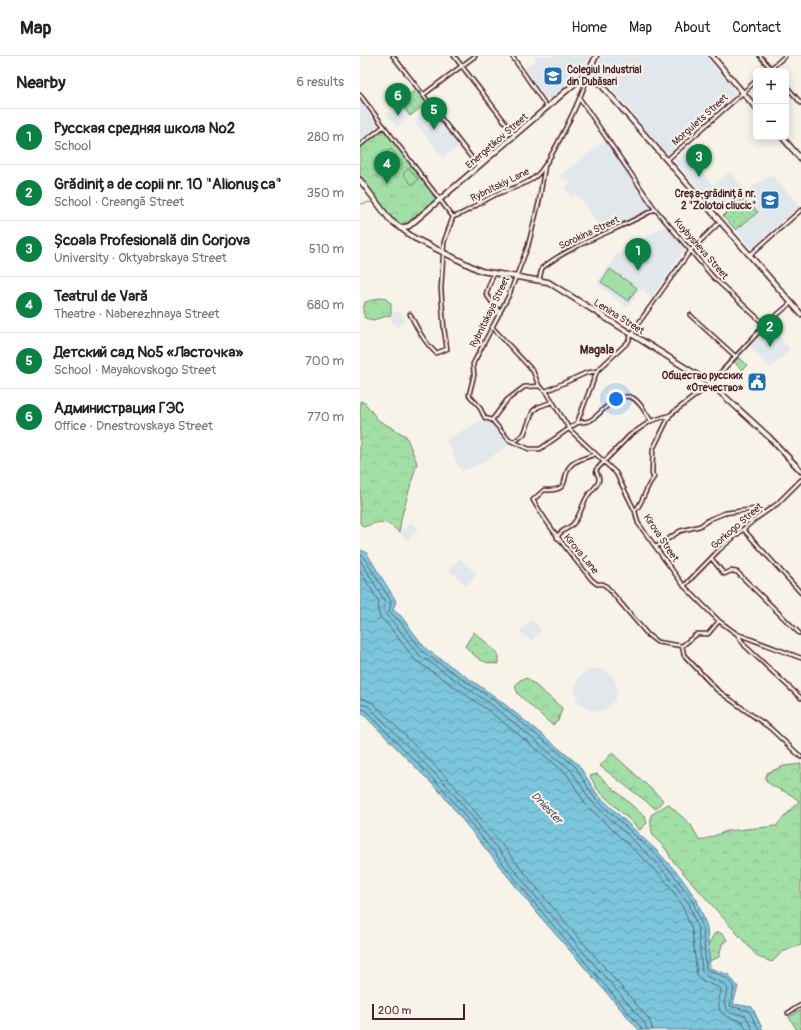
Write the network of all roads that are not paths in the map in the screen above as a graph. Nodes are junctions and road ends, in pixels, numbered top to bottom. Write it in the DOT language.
graph roads {
  1 [pos="393,56"];
  2 [pos="454,56"];
  3 [pos="475,56"];
  4 [pos="512,56"];
  5 [pos="596,56"];
  6 [pos="712,56"];
  7 [pos="760,56"];
  8 [pos="785,56"];
  9 [pos="462,66"];
  10 [pos="770,68"];
  11 [pos="774,68"];
  12 [pos="589,71"];
  13 [pos="753,83"];
  14 [pos="789,89"];
  15 [pos="742,92"];
  16 [pos="360,95"];
  17 [pos="423,95"];
  18 [pos="579,98"];
  19 [pos="801,103"];
  20 [pos="753,105"];
  21 [pos="548,107"];
  22 [pos="384,126"];
  23 [pos="515,135"];
  24 [pos="785,140"];
  25 [pos="360,145"];
  26 [pos="801,159"];
  27 [pos="667,160"];
  28 [pos="545,162"];
  29 [pos="479,167"];
  30 [pos="360,180"];
  31 [pos="440,200"];
  32 [pos="655,209"];
  33 [pos="801,210"];
  34 [pos="453,217"];
  35 [pos="721,221"];
  36 [pos="400,228"];
  37 [pos="691,250"];
  38 [pos="443,251"];
  39 [pos="750,255"];
  40 [pos="493,274"];
  41 [pos="516,278"];
  42 [pos="540,280"];
  43 [pos="791,303"];
  44 [pos="500,313"];
  45 [pos="410,314"];
  46 [pos="801,314"];
  47 [pos="690,315"];
  48 [pos="764,325"];
  49 [pos="492,327"];
  50 [pos="632,334"];
  51 [pos="734,356"];
  52 [pos="597,371"];
  53 [pos="710,383"];
  54 [pos="539,386"];
  55 [pos="546,391"];
  56 [pos="552,402"];
  57 [pos="670,415"];
  58 [pos="492,420"];
  59 [pos="651,421"];
  60 [pos="577,423"];
  61 [pos="570,430"];
  62 [pos="514,442"];
  63 [pos="594,454"];
  64 [pos="604,461"];
  65 [pos="801,471"];
  66 [pos="801,480"];
  67 [pos="635,511"];
  68 [pos="764,512"];
  69 [pos="743,529"];
  70 [pos="556,538"];
  71 [pos="656,547"];
  72 [pos="712,559"];
  73 [pos="684,586"];
  74 [pos="801,593"];
  75 [pos="719,621"];
  76 [pos="799,633"];
  77 [pos="737,634"];
  78 [pos="682,646"];
  79 [pos="801,658"];
  80 [pos="801,698"];
  81 [pos="801,757"];
  82 [pos="801,1005"];
  83 [pos="788,1012"];
  1 -- 17 [label="street"];
  2 -- 9 [label="street"];
  3 -- 9 [label="street"];
  4 -- 21 [label="street"];
  5 -- 12 [label="street, Energetikov Street"];
  6 -- 15 [label="street"];
  7 -- 10 [label="street"];
  8 -- 11 [label="street"];
  9 -- 17 [label="street"];
  9 -- 23 [label="street"];
  12 -- 18 [label="street, Rybnitskiy Lane"];
  12 -- 21 [label="street, Energetikov Street"];
  12 -- 27 [label="street"];
  13 -- 15 [label="street, Morgulets Street"];
  14 -- 19 [label="street"];
  15 -- 20 [label="street"];
  15 -- 27 [label="street, Morgulets Street"];
  16 -- 22 [label="street"];
  17 -- 29 [label="street"];
  18 -- 28 [label="street, Rybnitskiy Lane"];
  18 -- 32 [label="street, Kuybysheva Street"];
  21 -- 23 [label="street, Energetikov Street"];
  22 -- 25 [label="street"];
  22 -- 31 [label="street"];
  23 -- 29 [label="street, Energetikov Street"];
  24 -- 26 [label="street"];
  27 -- 35 [label="street"];
  28 -- 34 [label="street, Rybnitskiy Lane"];
  28 -- 41 [label="street, Rybnitskaya Street"];
  29 -- 31 [label="street, Energetikov Street"];
  30 -- 36 [label="street, Lenina Street"];
  31 -- 34 [label="street"];
  31 -- 36 [label="street, Energetikov Street"];
  32 -- 37 [label="street, Kuybysheva Street"];
  32 -- 42 [label="street, Sorokina Street"];
  33 -- 39 [label="street"];
  34 -- 38 [label="street"];
  35 -- 37 [label="street"];
  35 -- 39 [label="street"];
  36 -- 38 [label="street, Lenina Street"];
  37 -- 48 [label="street, Kuybysheva Street"];
  37 -- 50 [label="street"];
  38 -- 40 [label="street, Lenina Street"];
  38 -- 45 [label="street"];
  39 -- 43 [label="street"];
  40 -- 41 [label="street, Lenina Street"];
  40 -- 44 [label="street"];
  41 -- 42 [label="street, Lenina Street"];
  41 -- 44 [label="street, Rybnitskaya Street"];
  42 -- 50 [label="street, Lenina Street"];
  43 -- 46 [label="street"];
  43 -- 48 [label="street"];
  44 -- 49 [label="street, Rybnitskaya Street"];
  47 -- 51 [label="street"];
  48 -- 51 [label="street"];
  49 -- 54 [label="street"];
  49 -- 58 [label="street, Rybnitskaya Street"];
  50 -- 52 [label="street"];
  50 -- 53 [label="street, Lenina Street"];
  51 -- 53 [label="street"];
  52 -- 55 [label="street"];
  52 -- 60 [label="street"];
  53 -- 57 [label="street"];
  53 -- 65 [label="street, Lenina Street"];
  54 -- 55 [label="street"];
  54 -- 58 [label="street"];
  55 -- 56 [label="street, Kirova Street"];
  56 -- 61 [label="street, Kirova Street"];
  56 -- 62 [label="street"];
  57 -- 59 [label="street"];
  57 -- 67 [label="street"];
  58 -- 62 [label="street"];
  59 -- 60 [label="street"];
  59 -- 64 [label="street"];
  60 -- 61 [label="street"];
  61 -- 62 [label="street"];
  61 -- 63 [label="street, Kirova Street"];
  63 -- 64 [label="street, Kirova Street"];
  63 -- 70 [label="street, Kirova Lane"];
  64 -- 67 [label="street, Kirova Street"];
  64 -- 70 [label="street"];
  66 -- 68 [label="street, Gorkogo Street"];
  67 -- 71 [label="street, Kirova Street"];
  68 -- 69 [label="street, Gorkogo Street"];
  68 -- 71 [label="street"];
  69 -- 72 [label="street, Gorkogo Street"];
  69 -- 74 [label="street"];
  70 -- 78 [label="street, Kirova Lane"];
  71 -- 73 [label="street, Kirova Street"];
  72 -- 73 [label="street, Gorkogo Street"];
  72 -- 76 [label="street"];
  73 -- 75 [label="street, Kirova Street"];
  75 -- 77 [label="street, Kirova Street"];
  75 -- 78 [label="street"];
  77 -- 79 [label="street"];
  77 -- 80 [label="street, Kirova Street"];
  78 -- 81 [label="street"];
  82 -- 83 [label="street"];
}
